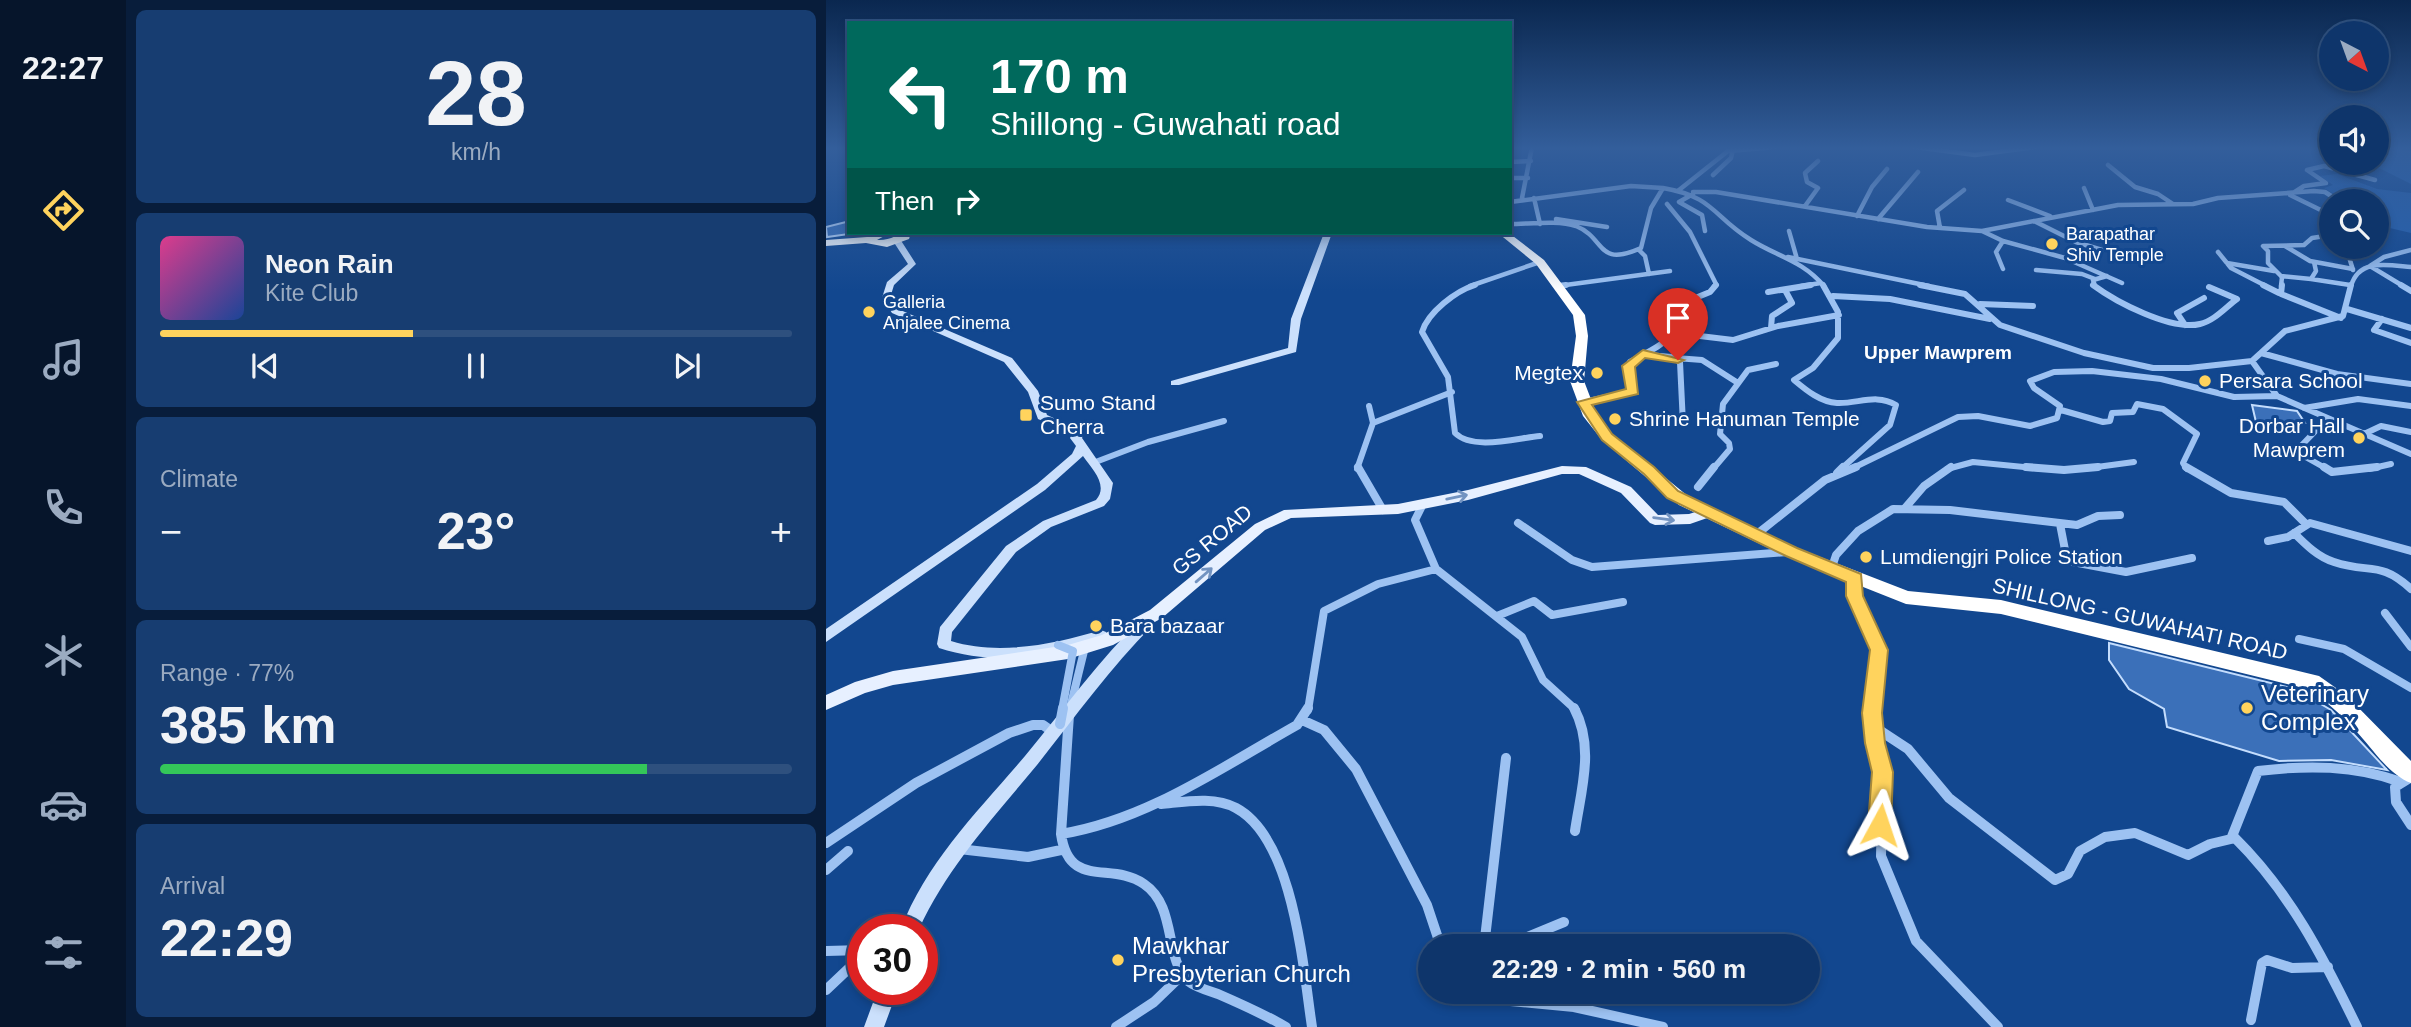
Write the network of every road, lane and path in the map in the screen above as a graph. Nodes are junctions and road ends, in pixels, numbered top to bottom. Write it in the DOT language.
graph roads {
  1 [pos="1523,195"];
  2 [pos="1559,195"];
  3 [pos="1659,195"];
  4 [pos="1688,195"];
  5 [pos="1695,195"];
  6 [pos="1735,195"];
  7 [pos="1812,195"];
  8 [pos="1868,195"];
  9 [pos="1898,195"];
  10 [pos="1958,195"];
  11 [pos="2087,195"];
  12 [pos="2159,195"];
  13 [pos="2290,195"];
  14 [pos="1522,198"];
  15 [pos="1534,198"];
  16 [pos="2008,200"];
  17 [pos="1512,201"];
  18 [pos="1667,204"];
  19 [pos="2174,205"];
  20 [pos="1805,206"];
  21 [pos="2319,209"];
  22 [pos="2093,210"];
  23 [pos="1857,216"];
  24 [pos="2050,216"];
  25 [pos="1878,219"];
  26 [pos="1540,221"];
  27 [pos="2034,221"];
  28 [pos="1512,224"];
  29 [pos="1607,227"];
  30 [pos="1940,228"];
  31 [pos="1705,230"];
  32 [pos="1789,230"];
  33 [pos="1982,231"];
  34 [pos="881,235"];
  35 [pos="1327,235"];
  36 [pos="1506,235"];
  37 [pos="902,237"];
  38 [pos="2319,237"];
  39 [pos="870,240"];
  40 [pos="2003,241"];
  41 [pos="826,243"];
  42 [pos="2284,245"];
  43 [pos="1639,250"];
  44 [pos="2102,250"];
  45 [pos="2411,250"];
  46 [pos="2218,252"];
  47 [pos="1788,257"];
  48 [pos="1797,258"];
  49 [pos="2350,259"];
  50 [pos="1540,262"];
  51 [pos="2314,262"];
  52 [pos="2226,263"];
  53 [pos="2370,265"];
  54 [pos="2411,267"];
  55 [pos="2003,269"];
  56 [pos="2036,270"];
  57 [pos="1670,271"];
  58 [pos="2354,271"];
  59 [pos="1649,274"];
  60 [pos="2280,274"];
  61 [pos="2107,276"];
  62 [pos="2095,279"];
  63 [pos="2311,279"];
  64 [pos="2122,282"];
  65 [pos="1821,283"];
  66 [pos="2350,285"];
  67 [pos="1558,286"];
  68 [pos="2209,287"];
  69 [pos="1785,290"];
  70 [pos="2411,291"];
  71 [pos="1768,292"];
  72 [pos="2279,293"];
  73 [pos="1833,296"];
  74 [pos="2204,298"];
  75 [pos="1980,304"];
  76 [pos="2033,306"];
  77 [pos="2347,309"];
  78 [pos="1839,315"];
  79 [pos="2341,318"];
  80 [pos="1991,319"];
  81 [pos="2382,319"];
  82 [pos="2185,325"];
  83 [pos="1771,328"];
  84 [pos="2411,328"];
  85 [pos="1675,333"];
  86 [pos="2411,344"];
  87 [pos="2261,353"];
  88 [pos="1643,354"];
  89 [pos="1675,358"];
  90 [pos="2252,362"];
  91 [pos="1776,364"];
  92 [pos="1175,383"];
  93 [pos="1738,383"];
  94 [pos="2411,384"];
  95 [pos="1452,392"];
  96 [pos="2277,396"];
  97 [pos="1583,402"];
  98 [pos="1368,406"];
  99 [pos="2411,406"];
  100 [pos="2303,408"];
  101 [pos="2061,410"];
  102 [pos="2327,419"];
  103 [pos="1224,421"];
  104 [pos="1373,423"];
  105 [pos="1683,424"];
  106 [pos="2411,432"];
  107 [pos="2364,434"];
  108 [pos="1540,436"];
  109 [pos="1081,446"];
  110 [pos="2411,454"];
  111 [pos="2134,462"];
  112 [pos="1093,463"];
  113 [pos="2391,464"];
  114 [pos="1832,477"];
  115 [pos="1698,487"];
  116 [pos="1423,504"];
  117 [pos="1905,508"];
  118 [pos="1383,510"];
  119 [pos="1707,513"];
  120 [pos="2119,516"];
  121 [pos="1518,523"];
  122 [pos="2060,524"];
  123 [pos="2306,524"];
  124 [pos="2294,533"];
  125 [pos="1757,534"];
  126 [pos="2268,541"];
  127 [pos="2411,551"];
  128 [pos="1791,552"];
  129 [pos="2192,558"];
  130 [pos="1832,567"];
  131 [pos="1436,569"];
  132 [pos="1855,578"];
  133 [pos="2411,589"];
  134 [pos="1623,602"];
  135 [pos="2385,613"];
  136 [pos="1497,616"];
  137 [pos="1151,618"];
  138 [pos="826,636"];
  139 [pos="2299,639"];
  140 [pos="2411,647"];
  141 [pos="1072,648"];
  142 [pos="2411,688"];
  143 [pos="826,703"];
  144 [pos="1302,720"];
  145 [pos="1061,723"];
  146 [pos="1873,726"];
  147 [pos="1506,758"];
  148 [pos="2408,778"];
  149 [pos="1157,804"];
  150 [pos="2411,824"];
  151 [pos="1575,831"];
  152 [pos="1061,834"];
  153 [pos="2234,837"];
  154 [pos="826,843"];
  155 [pos="959,849"];
  156 [pos="1061,850"];
  157 [pos="848,851"];
  158 [pos="826,870"];
  159 [pos="917,914"];
  160 [pos="1564,922"];
  161 [pos="1437,934"];
  162 [pos="1486,934"];
  163 [pos="1535,934"];
  164 [pos="826,951"];
  165 [pos="847,952"];
  166 [pos="2328,967"];
  167 [pos="847,969"];
  168 [pos="1182,975"];
  169 [pos="826,990"];
  170 [pos="1510,1004"];
  171 [pos="882,1005"];
  172 [pos="2251,1020"];
  173 [pos="874,1027"];
  174 [pos="1116,1027"];
  175 [pos="1286,1027"];
  176 [pos="1312,1027"];
  177 [pos="1663,1027"];
  178 [pos="1998,1027"];
  179 [pos="2357,1027"];
  1 -- 14 [label="street"];
  2 -- 15 [label="street"];
  3 -- 43 [label="street"];
  4 -- 31 [label="street"];
  5 -- 47 [label="street"];
  6 -- 20 [label="street"];
  7 -- 20 [label="street"];
  8 -- 23 [label="street"];
  9 -- 25 [label="street"];
  10 -- 30 [label="street"];
  11 -- 22 [label="street"];
  12 -- 19 [label="street"];
  13 -- 19 [label="street"];
  13 -- 21 [label="street"];
  14 -- 15 [label="street"];
  14 -- 17 [label="street"];
  15 -- 26 [label="street"];
  16 -- 24 [label="street"];
  18 -- 85 [label="street"];
  19 -- 22 [label="street"];
  20 -- 23 [label="street"];
  22 -- 24 [label="street"];
  23 -- 25 [label="street"];
  24 -- 27 [label="street"];
  25 -- 30 [label="street"];
  26 -- 28 [label="street"];
  26 -- 29 [label="street"];
  26 -- 43 [label="street"];
  27 -- 33 [label="street"];
  27 -- 44 [label="street"];
  30 -- 33 [label="street"];
  32 -- 48 [label="street"];
  33 -- 40 [label="street"];
  34 -- 39 [label="highway"];
  35 -- 92 [label="street"];
  36 -- 50 [label="highway, SHILLONG - GUWAHATI ROAD"];
  37 -- 39 [label="highway"];
  37 -- 109 [label="street"];
  38 -- 42 [label="street"];
  39 -- 41 [label="highway"];
  40 -- 55 [label="street"];
  40 -- 61 [label="street"];
  42 -- 51 [label="street"];
  42 -- 60 [label="street"];
  43 -- 59 [label="street"];
  45 -- 53 [label="street"];
  46 -- 52 [label="street"];
  47 -- 48 [label="street"];
  47 -- 65 [label="street"];
  48 -- 75 [label="street"];
  49 -- 58 [label="street"];
  50 -- 67 [label="highway, SHILLONG - GUWAHATI ROAD"];
  50 -- 95 [label="street"];
  51 -- 58 [label="street"];
  51 -- 63 [label="street"];
  52 -- 60 [label="street"];
  52 -- 72 [label="street"];
  53 -- 54 [label="street"];
  53 -- 58 [label="street"];
  53 -- 70 [label="street"];
  56 -- 62 [label="street"];
  57 -- 59 [label="street"];
  58 -- 66 [label="street"];
  59 -- 67 [label="street"];
  60 -- 63 [label="street"];
  60 -- 72 [label="street"];
  61 -- 62 [label="street"];
  61 -- 64 [label="street"];
  62 -- 82 [label="street"];
  63 -- 66 [label="street"];
  65 -- 69 [label="street"];
  65 -- 73 [label="street"];
  66 -- 77 [label="street"];
  67 -- 97 [label="highway, SHILLONG - GUWAHATI ROAD"];
  68 -- 82 [label="street"];
  69 -- 71 [label="street"];
  69 -- 83 [label="street"];
  72 -- 79 [label="street"];
  73 -- 78 [label="street"];
  73 -- 80 [label="street"];
  74 -- 82 [label="street"];
  75 -- 76 [label="street"];
  75 -- 80 [label="street"];
  77 -- 79 [label="street"];
  77 -- 81 [label="street"];
  78 -- 83 [label="street"];
  78 -- 114 [label="street"];
  79 -- 87 [label="street"];
  80 -- 90 [label="street"];
  81 -- 84 [label="street"];
  81 -- 86 [label="street"];
  83 -- 85 [label="street"];
  85 -- 88 [label="street"];
  87 -- 90 [label="street"];
  87 -- 94 [label="street"];
  88 -- 89 [label="street"];
  88 -- 97 [label="street"];
  89 -- 93 [label="street"];
  89 -- 105 [label="street"];
  90 -- 96 [label="street"];
  91 -- 93 [label="street"];
  93 -- 115 [label="street"];
  95 -- 104 [label="street"];
  95 -- 108 [label="street"];
  96 -- 100 [label="street"];
  96 -- 101 [label="street"];
  97 -- 119 [label="highway, SHILLONG - GUWAHATI ROAD"];
  98 -- 104 [label="street"];
  99 -- 100 [label="street"];
  100 -- 102 [label="street"];
  101 -- 114 [label="street"];
  101 -- 123 [label="street"];
  102 -- 107 [label="street"];
  102 -- 113 [label="street"];
  103 -- 112 [label="street"];
  104 -- 118 [label="street"];
  106 -- 107 [label="street"];
  107 -- 110 [label="street"];
  109 -- 112 [label="street"];
  109 -- 138 [label="street"];
  111 -- 117 [label="street"];
  112 -- 141 [label="street"];
  114 -- 125 [label="street"];
  116 -- 118 [label="main road, GS ROAD"];
  116 -- 119 [label="main road, GS ROAD, one-way"];
  116 -- 131 [label="street"];
  117 -- 122 [label="street"];
  117 -- 130 [label="street"];
  137 -- 118 [label="main road, GS ROAD, one-way"];
  119 -- 125 [label="highway, SHILLONG - GUWAHATI ROAD"];
  120 -- 122 [label="street"];
  121 -- 128 [label="street"];
  122 -- 129 [label="street"];
  123 -- 124 [label="street"];
  123 -- 127 [label="street"];
  124 -- 126 [label="street"];
  124 -- 133 [label="street"];
  125 -- 128 [label="highway, SHILLONG - GUWAHATI ROAD"];
  128 -- 130 [label="highway, SHILLONG - GUWAHATI ROAD"];
  130 -- 132 [label="highway, SHILLONG - GUWAHATI ROAD"];
  131 -- 136 [label="street"];
  131 -- 144 [label="street"];
  132 -- 146 [label="street"];
  132 -- 148 [label="highway, SHILLONG - GUWAHATI ROAD"];
  134 -- 136 [label="street"];
  135 -- 140 [label="street"];
  136 -- 151 [label="street"];
  137 -- 141 [label="street"];
  137 -- 141 [label="main road, GS ROAD"];
  137 -- 145 [label="street"];
  139 -- 142 [label="street"];
  141 -- 143 [label="main road, GS ROAD"];
  141 -- 145 [label="street"];
  144 -- 149 [label="street"];
  144 -- 161 [label="street"];
  145 -- 152 [label="street"];
  145 -- 154 [label="street"];
  145 -- 155 [label="street"];
  146 -- 153 [label="street"];
  146 -- 178 [label="street"];
  147 -- 162 [label="street"];
  148 -- 150 [label="street"];
  148 -- 153 [label="street"];
  149 -- 152 [label="street"];
  149 -- 176 [label="street"];
  152 -- 156 [label="street"];
  153 -- 166 [label="street"];
  155 -- 156 [label="street"];
  155 -- 159 [label="street"];
  156 -- 168 [label="street"];
  157 -- 158 [label="street"];
  160 -- 163 [label="street"];
  164 -- 165 [label="street"];
  166 -- 172 [label="street"];
  166 -- 179 [label="street"];
  167 -- 169 [label="street"];
  168 -- 174 [label="street"];
  168 -- 175 [label="street"];
  170 -- 177 [label="street"];
  171 -- 173 [label="street"];
}
